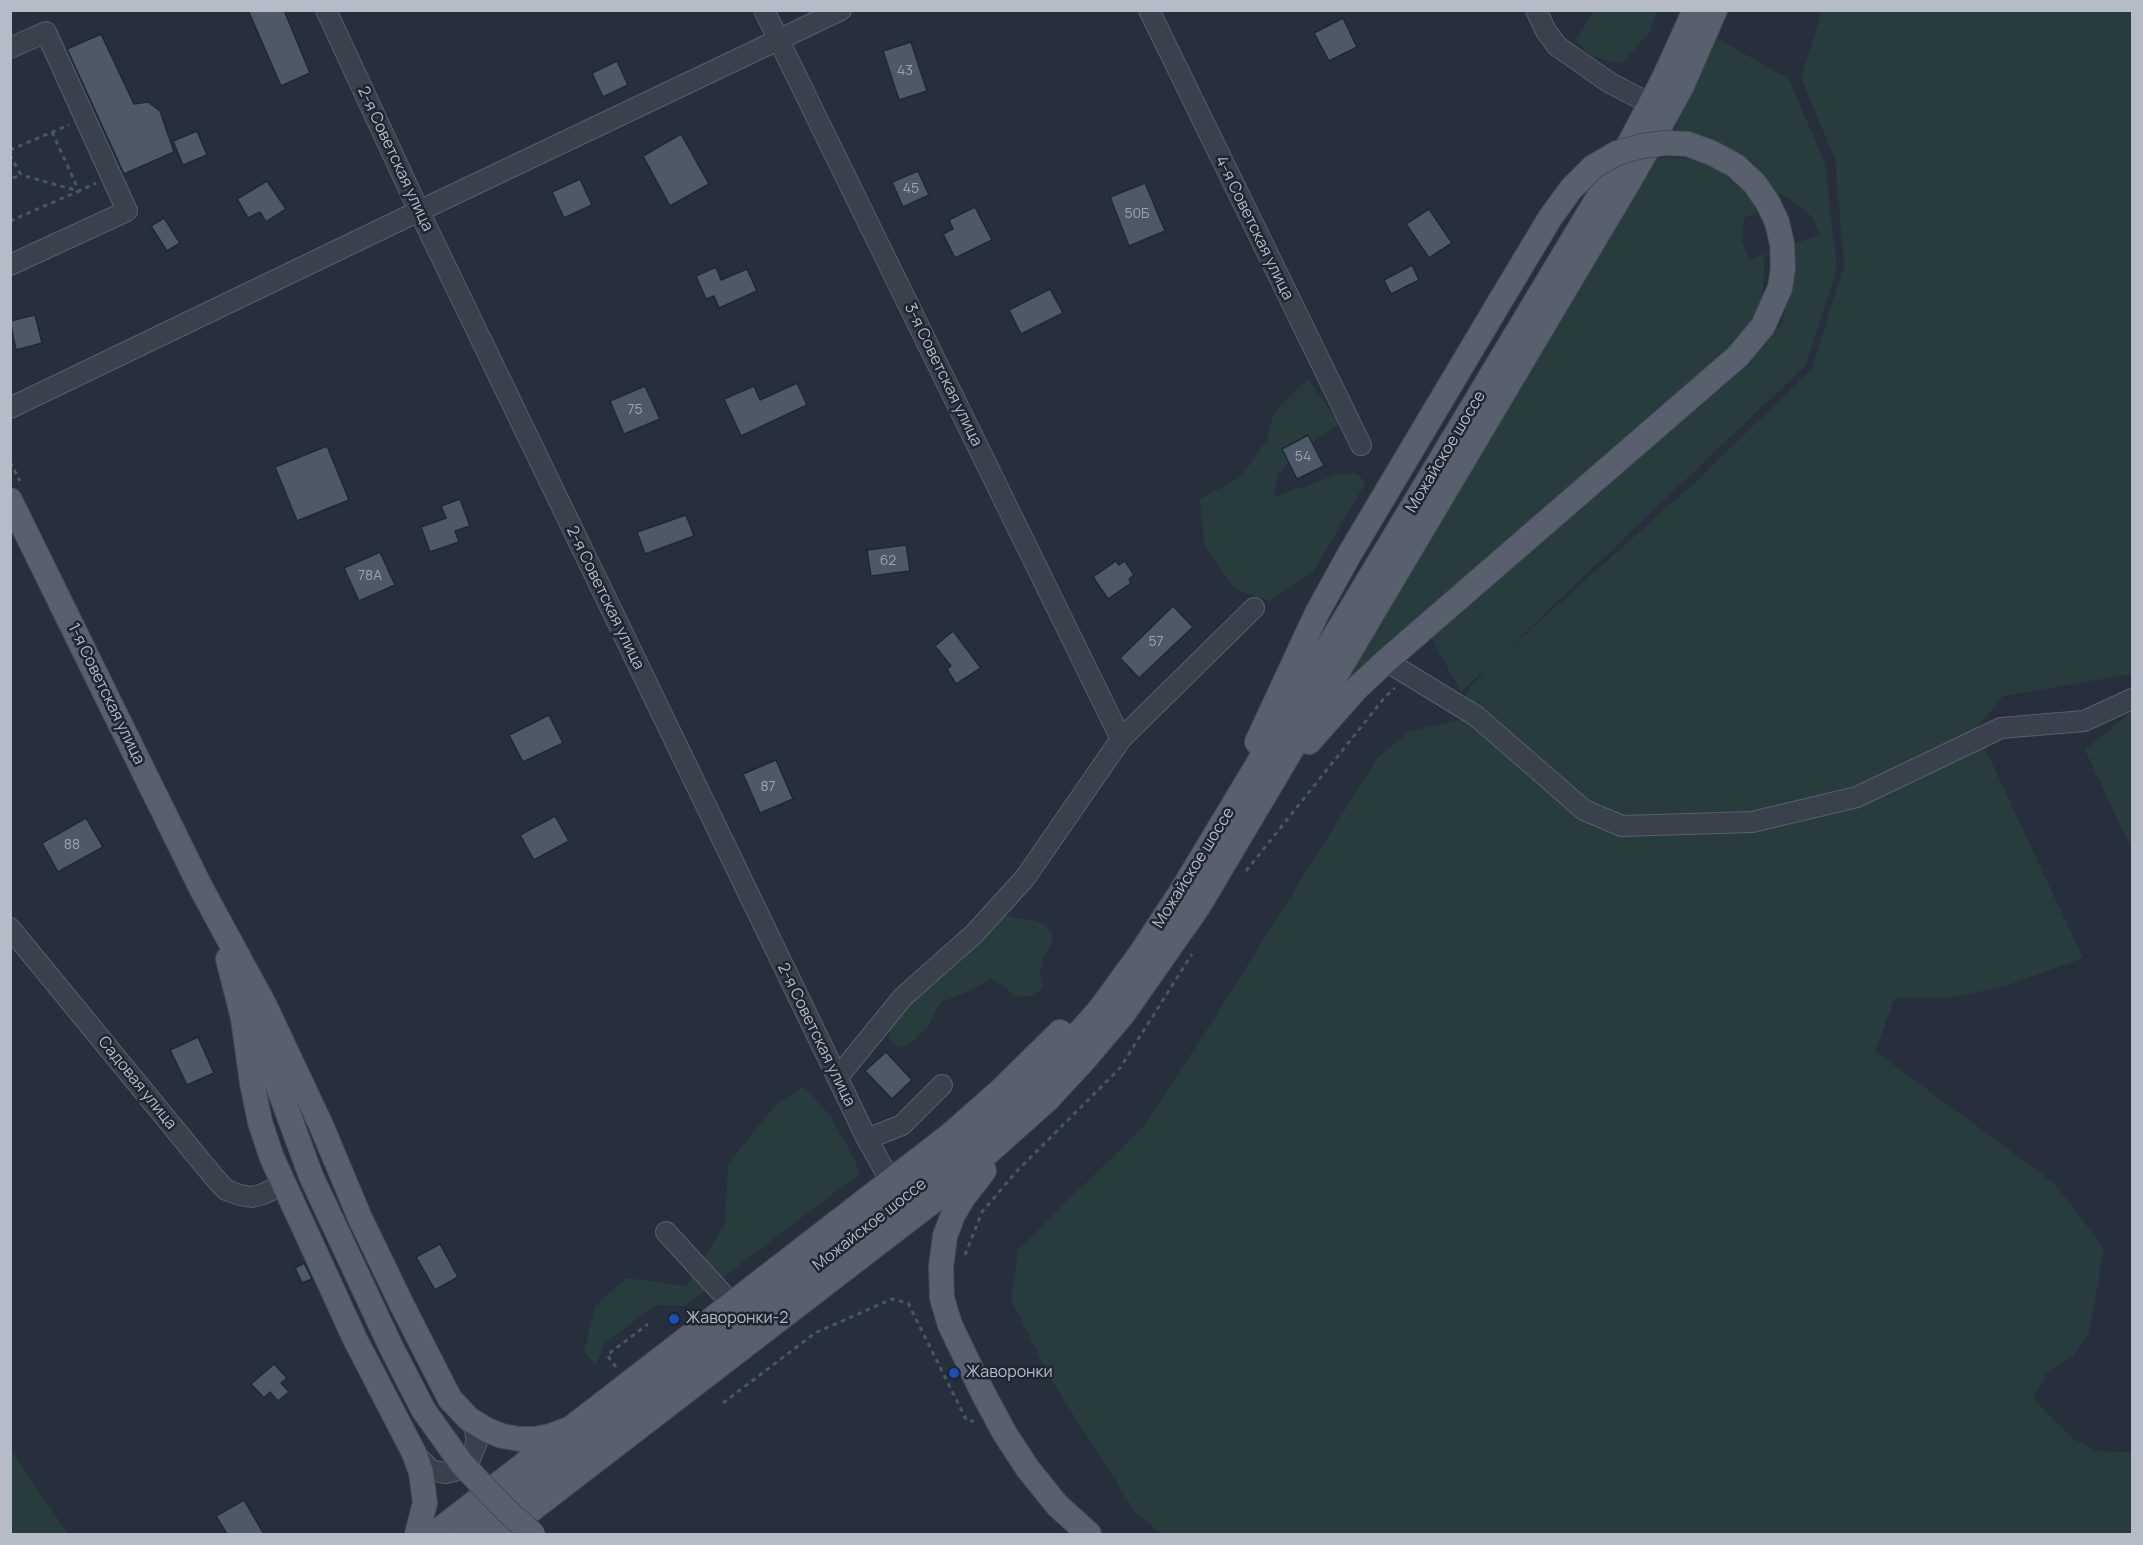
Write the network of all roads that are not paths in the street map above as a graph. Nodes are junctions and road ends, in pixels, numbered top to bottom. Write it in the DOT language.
graph roads {
  1 [pos="326,10"];
  2 [pos="764,10"];
  3 [pos="841,10"];
  4 [pos="1149,10"];
  5 [pos="1536,10"];
  6 [pos="1695,10"];
  7 [pos="1715,10"];
  8 [pos="778,40"];
  9 [pos="10,48"];
  10 [pos="1651,104"];
  11 [pos="419,211"];
  12 [pos="10,265"];
  13 [pos="10,408"];
  14 [pos="1361,445"];
  15 [pos="10,500"];
  16 [pos="1254,608"];
  17 [pos="1386,661"];
  18 [pos="2133,699"];
  19 [pos="1121,739"];
  20 [pos="1222,844"];
  21 [pos="201,888"];
  22 [pos="1180,892"];
  23 [pos="10,928"];
  24 [pos="221,937"];
  25 [pos="837,1078"];
  26 [pos="942,1085"];
  27 [pos="1048,1099"];
  28 [pos="867,1139"];
  29 [pos="891,1182"];
  30 [pos="284,1184"];
  31 [pos="666,1232"];
  32 [pos="732,1304"];
  33 [pos="469,1419"];
  34 [pos="572,1428"];
  35 [pos="414,1453"];
  36 [pos="417,1534"];
  37 [pos="434,1534"];
  38 [pos="468,1534"];
  39 [pos="500,1534"];
  40 [pos="533,1534"];
  41 [pos="1089,1534"];
  1 -- 11 [label="street, 2-я Советская улица"];
  2 -- 8 [label="street, 3-я Советская улица"];
  3 -- 8 [label="street"];
  4 -- 14 [label="street, 4-я Советская улица"];
  5 -- 10 [label="street"];
  6 -- 10 [label="main road, Можайское шоссе"];
  7 -- 20 [label="main road, Можайское шоссе"];
  8 -- 11 [label="street"];
  8 -- 19 [label="street, 3-я Советская улица"];
  9 -- 12 [label="street"];
  10 -- 20 [label="main road, Можайское шоссе"];
  11 -- 13 [label="street"];
  11 -- 25 [label="street, 2-я Советская улица"];
  15 -- 21 [label="main road, 1-я Советская улица"];
  16 -- 19 [label="street"];
  17 -- 18 [label="street"];
  17 -- 20 [label="main road"];
  17 -- 20 [label="main road, bridge"];
  19 -- 25 [label="street"];
  20 -- 22 [label="main road, Можайское шоссе"];
  20 -- 27 [label="main road, Можайское шоссе"];
  21 -- 24 [label="main road"];
  21 -- 33 [label="main road"];
  22 -- 29 [label="main road"];
  22 -- 38 [label="main road, Можайское шоссе"];
  23 -- 30 [label="street, Садовая улица"];
  24 -- 30 [label="main road"];
  24 -- 40 [label="main road, bridge"];
  25 -- 28 [label="street, 2-я Советская улица"];
  26 -- 28 [label="street"];
  27 -- 39 [label="main road, Можайское шоссе"];
  27 -- 41 [label="main road"];
  28 -- 29 [label="street, 2-я Советская улица"];
  29 -- 32 [label="main road"];
  30 -- 35 [label="main road"];
  31 -- 32 [label="street"];
  32 -- 34 [label="main road"];
  33 -- 34 [label="main road"];
  33 -- 35 [label="street"];
  34 -- 37 [label="main road"];
  35 -- 36 [label="main road"];
}
